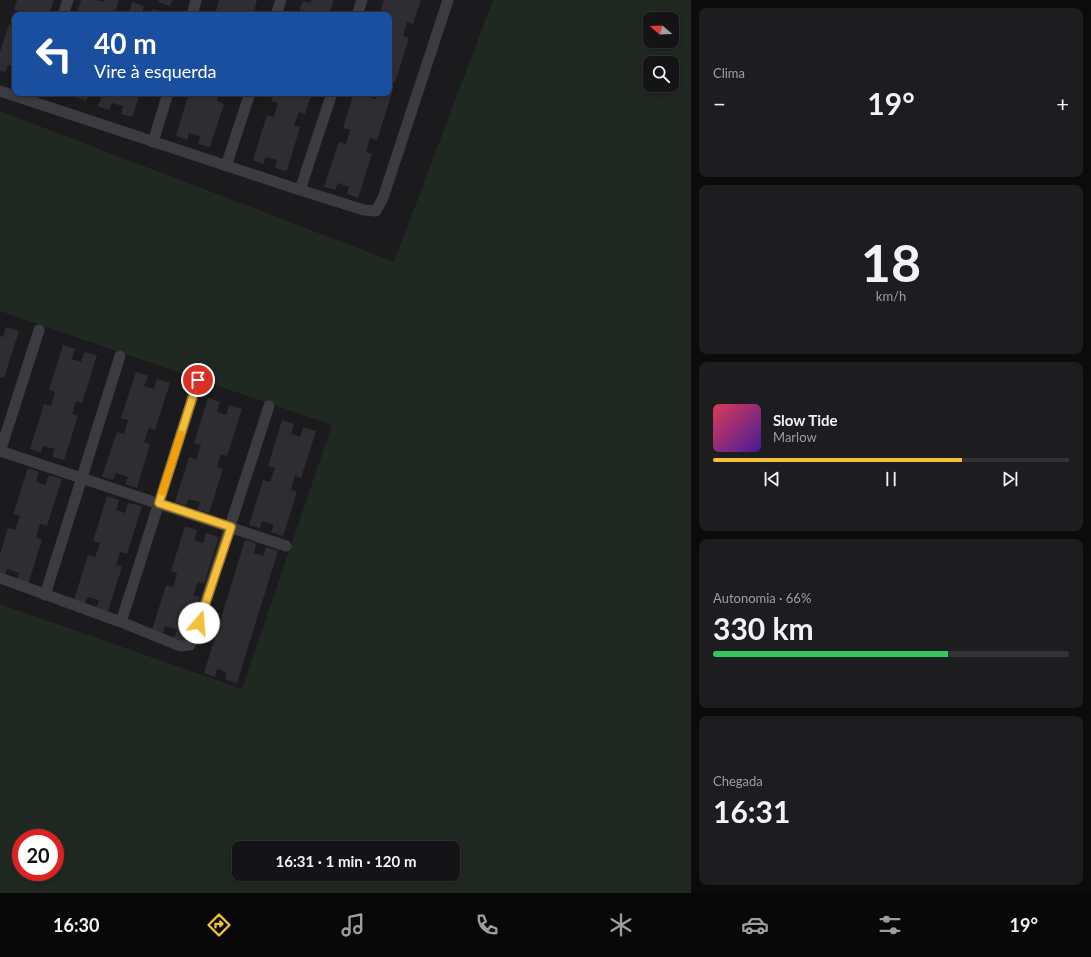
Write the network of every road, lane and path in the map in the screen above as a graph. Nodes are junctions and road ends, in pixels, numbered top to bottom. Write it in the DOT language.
graph roads {
  1 [pos="68,0"];
  2 [pos="196,0"];
  3 [pos="281,0"];
  4 [pos="362,0"];
  5 [pos="448,0"];
  6 [pos="64,12"];
  7 [pos="193,12"];
  8 [pos="277,12"];
  9 [pos="358,12"];
  10 [pos="0,91"];
  11 [pos="12,93"];
  12 [pos="27,96"];
  13 [pos="167,96"];
  14 [pos="249,96"];
  15 [pos="331,96"];
  16 [pos="38,98"];
  17 [pos="153,142"];
  18 [pos="226,166"];
  19 [pos="300,190"];
  20 [pos="38,330"];
  21 [pos="120,356"];
  22 [pos="198,380"];
  23 [pos="269,406"];
  24 [pos="0,451"];
  25 [pos="82,478"];
  26 [pos="159,503"];
  27 [pos="231,527"];
  28 [pos="286,546"];
  29 [pos="0,578"];
  30 [pos="45,595"];
  31 [pos="121,622"];
  1 -- 6 [label="lane"];
  2 -- 7 [label="lane"];
  3 -- 8 [label="lane"];
  4 -- 9 [label="lane"];
  5 -- 19 [label="lane"];
  10 -- 11 [label="lane"];
  12 -- 16 [label="lane"];
  13 -- 17 [label="lane"];
  14 -- 18 [label="lane"];
  15 -- 19 [label="lane"];
  16 -- 17 [label="lane"];
  17 -- 18 [label="lane"];
  18 -- 19 [label="lane"];
  20 -- 24 [label="lane"];
  21 -- 25 [label="lane"];
  22 -- 26 [label="lane"];
  23 -- 27 [label="lane"];
  24 -- 25 [label="lane"];
  25 -- 26 [label="lane"];
  25 -- 30 [label="lane"];
  26 -- 27 [label="lane"];
  26 -- 31 [label="lane"];
  27 -- 28 [label="lane"];
  27 -- 31 [label="lane"];
  29 -- 30 [label="lane"];
  30 -- 31 [label="lane"];
}
